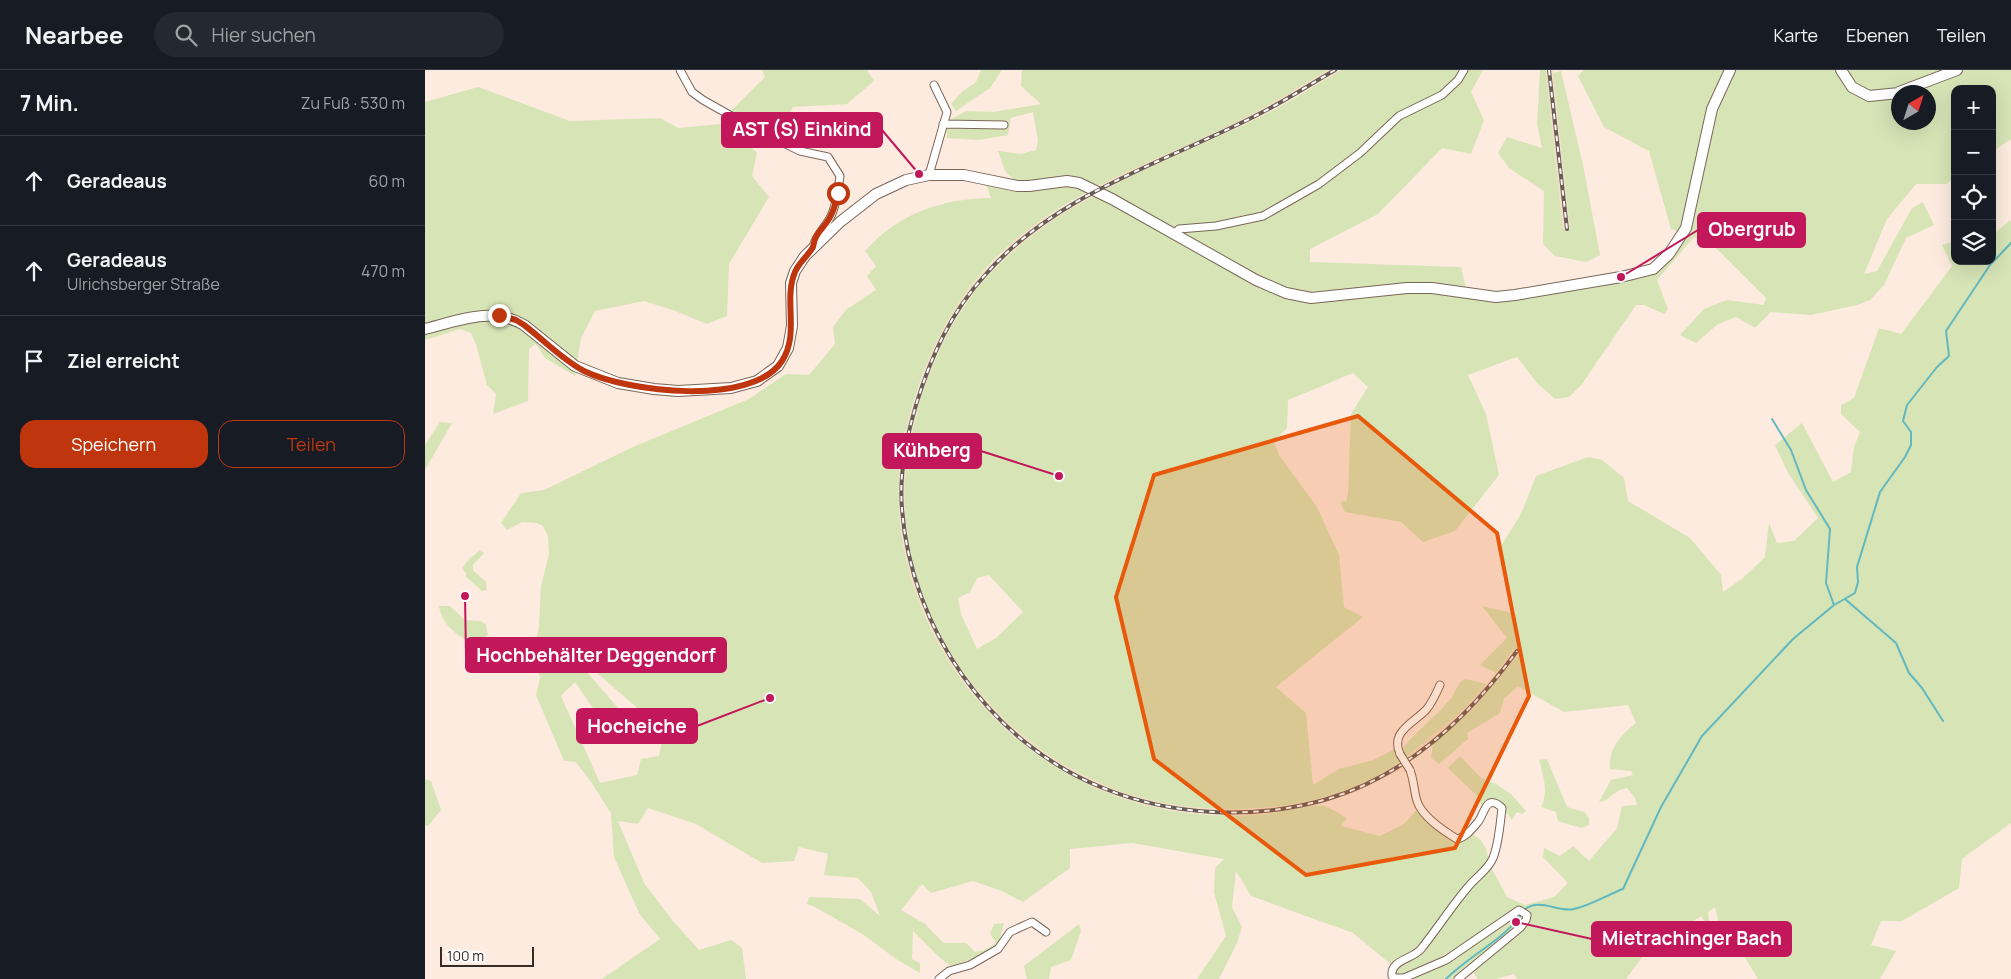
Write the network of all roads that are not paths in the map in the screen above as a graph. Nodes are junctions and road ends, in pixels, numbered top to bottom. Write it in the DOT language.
graph roads {
  1 [pos="680,70"];
  2 [pos="1464,70"];
  3 [pos="1730,70"];
  4 [pos="1841,70"];
  5 [pos="1957,70"];
  6 [pos="934,85"];
  7 [pos="1919,85"];
  8 [pos="1891,94"];
  9 [pos="943,124"];
  10 [pos="1004,125"];
  11 [pos="929,175"];
  12 [pos="1174,234"];
  13 [pos="813,247"];
  14 [pos="425,329"];
  15 [pos="1440,685"];
  16 [pos="1046,932"];
  17 [pos="939,979"];
  18 [pos="1459,979"];
  1 -- 13 [label="street"];
  2 -- 12 [label="street"];
  3 -- 12 [label="street"];
  4 -- 8 [label="street"];
  5 -- 7 [label="street"];
  6 -- 9 [label="street"];
  9 -- 10 [label="street"];
  9 -- 11 [label="street"];
  11 -- 12 [label="street"];
  11 -- 13 [label="street"];
  13 -- 14 [label="street"];
  15 -- 18 [label="street, bridge"];
  16 -- 17 [label="street"];
}
